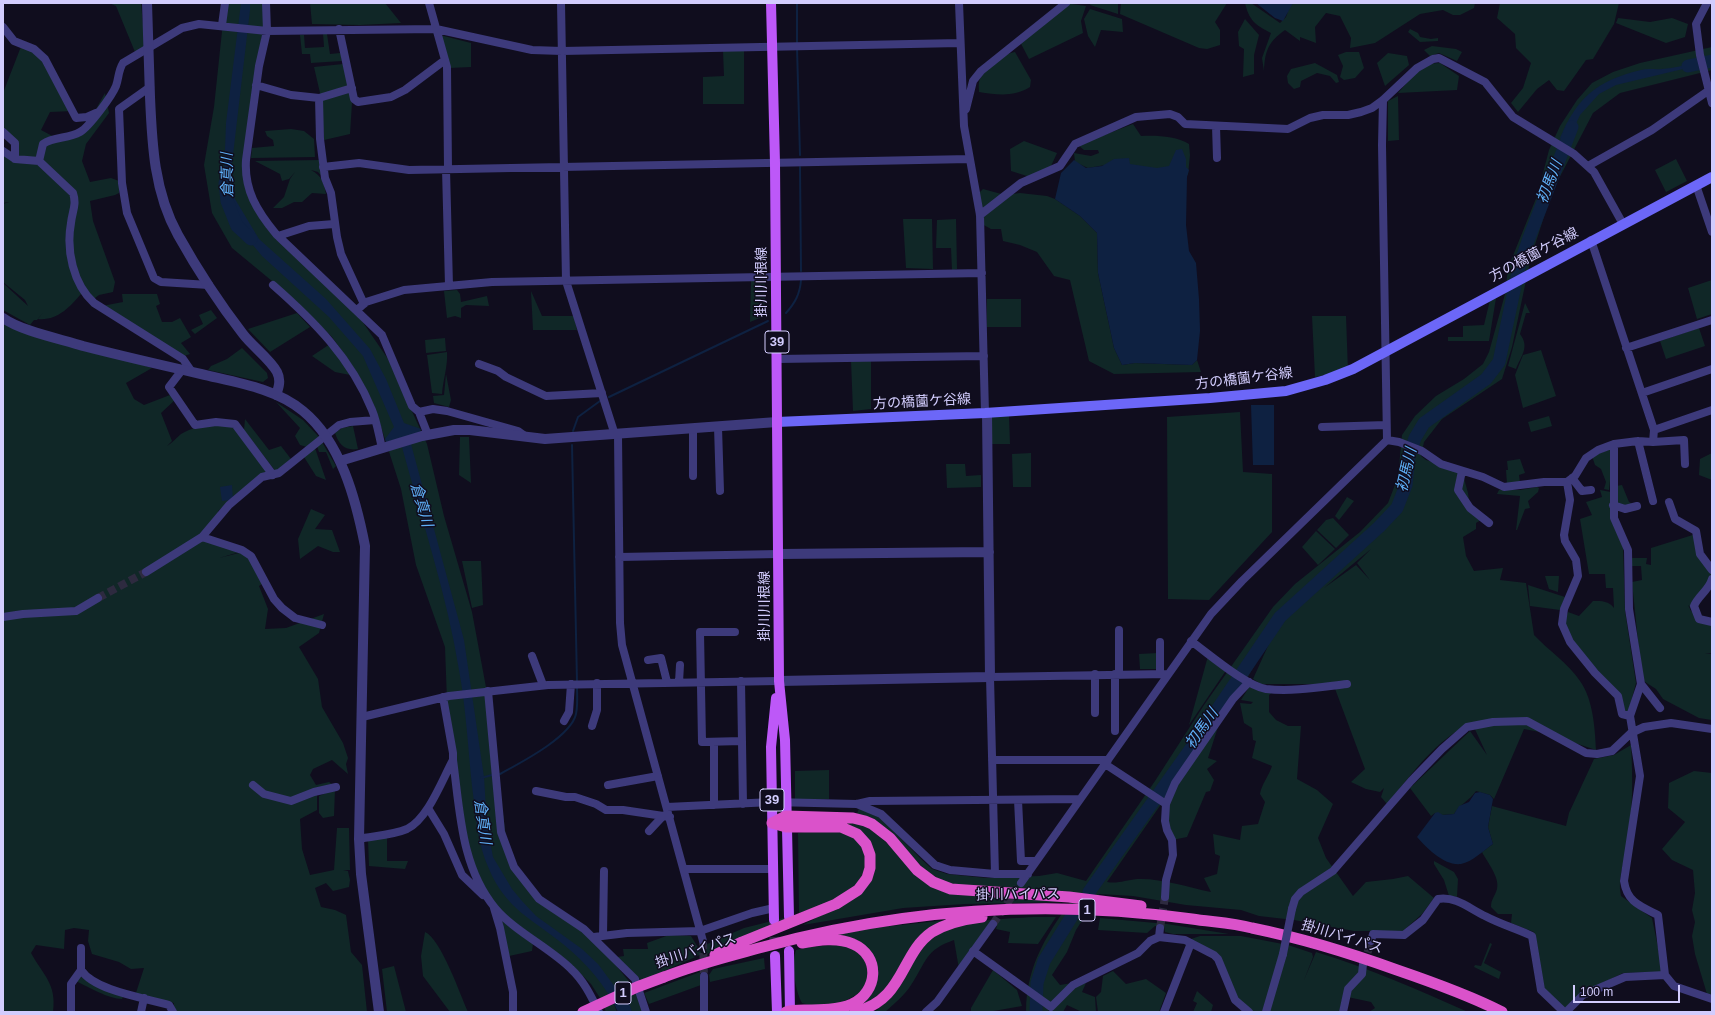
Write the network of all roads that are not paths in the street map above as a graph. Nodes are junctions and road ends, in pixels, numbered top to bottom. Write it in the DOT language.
graph roads {
  1 [pos="146,3"];
  2 [pos="225,3"];
  3 [pos="266,3"];
  4 [pos="429,3"];
  5 [pos="561,3"];
  6 [pos="771,3"];
  7 [pos="959,3"];
  8 [pos="1066,3"];
  9 [pos="1707,3"];
  10 [pos="224,26"];
  11 [pos="3,27"];
  12 [pos="339,29"];
  13 [pos="436,29"];
  14 [pos="267,31"];
  15 [pos="960,43"];
  16 [pos="772,47"];
  17 [pos="148,49"];
  18 [pos="562,51"];
  19 [pos="445,60"];
  20 [pos="256,85"];
  21 [pos="150,87"];
  22 [pos="352,88"];
  23 [pos="1708,92"];
  24 [pos="319,98"];
  25 [pos="1383,100"];
  26 [pos="1712,103"];
  27 [pos="97,113"];
  28 [pos="964,117"];
  29 [pos="1216,126"];
  30 [pos="3,132"];
  31 [pos="3,151"];
  32 [pos="1217,158"];
  33 [pos="15,159"];
  34 [pos="970,160"];
  35 [pos="39,161"];
  36 [pos="775,163"];
  37 [pos="564,166"];
  38 [pos="1588,166"];
  39 [pos="324,167"];
  40 [pos="447,169"];
  41 [pos="1712,177"];
  42 [pos="1696,185"];
  43 [pos="980,215"];
  44 [pos="334,224"];
  45 [pos="1623,224"];
  46 [pos="1712,232"];
  47 [pos="278,236"];
  48 [pos="1591,240"];
  49 [pos="982,273"];
  50 [pos="776,278"];
  51 [pos="566,281"];
  52 [pos="209,285"];
  53 [pos="273,285"];
  54 [pos="449,286"];
  55 [pos="364,304"];
  56 [pos="357,310"];
  57 [pos="3,318"];
  58 [pos="1712,320"];
  59 [pos="1626,348"];
  60 [pos="1384,353"];
  61 [pos="984,356"];
  62 [pos="777,359"];
  63 [pos="479,364"];
  64 [pos="1712,370"];
  65 [pos="187,371"];
  66 [pos="602,393"];
  67 [pos="1642,393"];
  68 [pos="276,395"];
  69 [pos="1712,410"];
  70 [pos="419,412"];
  71 [pos="986,413"];
  72 [pos="375,420"];
  73 [pos="777,422"];
  74 [pos="1386,425"];
  75 [pos="718,427"];
  76 [pos="1322,427"];
  77 [pos="693,429"];
  78 [pos="1654,430"];
  79 [pos="425,435"];
  80 [pos="616,435"];
  81 [pos="325,436"];
  82 [pos="527,438"];
  83 [pos="1387,440"];
  84 [pos="1638,441"];
  85 [pos="1653,442"];
  86 [pos="1614,444"];
  87 [pos="385,448"];
  88 [pos="340,461"];
  89 [pos="1685,464"];
  90 [pos="1462,471"];
  91 [pos="273,475"];
  92 [pos="693,476"];
  93 [pos="1569,480"];
  94 [pos="1591,490"];
  95 [pos="720,491"];
  96 [pos="1653,501"];
  97 [pos="1669,502"];
  98 [pos="1613,506"];
  99 [pos="1637,506"];
  100 [pos="1489,524"];
  101 [pos="202,537"];
  102 [pos="989,552"];
  103 [pos="778,554"];
  104 [pos="619,557"];
  105 [pos="1712,570"];
  106 [pos="146,572"];
  107 [pos="1712,579"];
  108 [pos="98,598"];
  109 [pos="3,617"];
  110 [pos="1712,622"];
  111 [pos="322,625"];
  112 [pos="1119,630"];
  113 [pos="736,632"];
  114 [pos="1191,641"];
  115 [pos="1160,642"];
  116 [pos="532,656"];
  117 [pos="648,660"];
  118 [pos="680,665"];
  119 [pos="1163,673"];
  120 [pos="1095,674"];
  121 [pos="1117,674"];
  122 [pos="990,677"];
  123 [pos="741,681"];
  124 [pos="779,681"];
  125 [pos="1248,681"];
  126 [pos="632,682"];
  127 [pos="668,682"];
  128 [pos="679,682"];
  129 [pos="701,682"];
  130 [pos="597,683"];
  131 [pos="571,684"];
  132 [pos="1347,684"];
  133 [pos="1641,684"];
  134 [pos="543,685"];
  135 [pos="486,691"];
  136 [pos="446,697"];
  137 [pos="1660,708"];
  138 [pos="1095,713"];
  139 [pos="1630,716"];
  140 [pos="362,717"];
  141 [pos="564,721"];
  142 [pos="592,726"];
  143 [pos="1712,729"];
  144 [pos="1115,731"];
  145 [pos="1631,733"];
  146 [pos="742,741"];
  147 [pos="714,742"];
  148 [pos="453,760"];
  149 [pos="992,760"];
  150 [pos="1106,762"];
  151 [pos="658,776"];
  152 [pos="253,785"];
  153 [pos="608,785"];
  154 [pos="336,787"];
  155 [pos="536,791"];
  156 [pos="1080,799"];
  157 [pos="993,800"];
  158 [pos="1018,800"];
  159 [pos="772,802"];
  160 [pos="786,803"];
  161 [pos="1164,803"];
  162 [pos="743,804"];
  163 [pos="857,804"];
  164 [pos="714,805"];
  165 [pos="667,807"];
  166 [pos="428,808"];
  167 [pos="666,817"];
  168 [pos="786,822"];
  169 [pos="772,823"];
  170 [pos="649,831"];
  171 [pos="359,839"];
  172 [pos="1036,861"];
  173 [pos="773,869"];
  174 [pos="684,870"];
  175 [pos="604,871"];
  176 [pos="995,874"];
  177 [pos="1028,874"];
  178 [pos="1021,883"];
  179 [pos="1165,897"];
  180 [pos="491,902"];
  181 [pos="774,908"];
  182 [pos="1069,910"];
  183 [pos="789,917"];
  184 [pos="774,920"];
  185 [pos="993,924"];
  186 [pos="1251,927"];
  187 [pos="700,931"];
  188 [pos="598,937"];
  189 [pos="703,940"];
  190 [pos="1371,941"];
  191 [pos="1191,943"];
  192 [pos="82,948"];
  193 [pos="973,951"];
  194 [pos="789,952"];
  195 [pos="776,956"];
  196 [pos="1363,964"];
  197 [pos="693,966"];
  198 [pos="81,970"];
  199 [pos="1665,975"];
  200 [pos="704,976"];
  201 [pos="144,998"];
  202 [pos="1712,999"];
  203 [pos="1048,1007"];
  204 [pos="789,1011"];
  205 [pos="71,1012"];
  206 [pos="141,1012"];
  207 [pos="173,1012"];
  208 [pos="379,1012"];
  209 [pos="513,1012"];
  210 [pos="583,1012"];
  211 [pos="599,1012"];
  212 [pos="646,1012"];
  213 [pos="704,1012"];
  214 [pos="777,1012"];
  215 [pos="855,1012"];
  216 [pos="926,1012"];
  217 [pos="1164,1012"];
  218 [pos="1249,1012"];
  219 [pos="1266,1012"];
  220 [pos="1343,1012"];
  221 [pos="1502,1012"];
  222 [pos="1565,1012"];
  1 -- 17 [label="street"];
  2 -- 10 [label="street"];
  3 -- 14 [label="street"];
  4 -- 13 [label="street"];
  5 -- 18 [label="street"];
  6 -- 16 [label="main road, 掛川川根線 / 39"];
  7 -- 15 [label="street"];
  8 -- 28 [label="street"];
  9 -- 23 [label="street"];
  10 -- 14 [label="street"];
  10 -- 17 [label="street"];
  11 -- 27 [label="street"];
  12 -- 13 [label="street"];
  12 -- 14 [label="street"];
  12 -- 22 [label="street"];
  13 -- 18 [label="street"];
  13 -- 19 [label="street"];
  14 -- 20 [label="street"];
  15 -- 16 [label="street"];
  15 -- 28 [label="street"];
  16 -- 18 [label="street"];
  16 -- 36 [label="main road, 掛川川根線 / 39"];
  17 -- 21 [label="street"];
  17 -- 27 [label="street"];
  18 -- 37 [label="street"];
  19 -- 22 [label="street"];
  19 -- 40 [label="street"];
  20 -- 24 [label="street"];
  20 -- 47 [label="street"];
  21 -- 52 [label="street"];
  21 -- 52 [label="street"];
  22 -- 24 [label="street"];
  23 -- 26 [label="street"];
  23 -- 38 [label="street"];
  24 -- 39 [label="street"];
  25 -- 29 [label="street"];
  25 -- 38 [label="street"];
  25 -- 60 [label="street"];
  27 -- 35 [label="street"];
  28 -- 34 [label="street"];
  29 -- 32 [label="street"];
  29 -- 43 [label="street"];
  30 -- 33 [label="street"];
  31 -- 33 [label="street"];
  33 -- 35 [label="street"];
  34 -- 36 [label="street"];
  34 -- 43 [label="street"];
  35 -- 65 [label="street"];
  36 -- 37 [label="street"];
  36 -- 50 [label="main road, 掛川川根線 / 39"];
  37 -- 40 [label="street"];
  37 -- 51 [label="street"];
  38 -- 45 [label="street"];
  39 -- 40 [label="street"];
  39 -- 44 [label="street"];
  40 -- 54 [label="street"];
  41 -- 42 [label="main road, 方の橋薗ケ谷線"];
  42 -- 45 [label="main road, 方の橋薗ケ谷線"];
  42 -- 46 [label="street"];
  43 -- 49 [label="street"];
  44 -- 47 [label="street"];
  44 -- 55 [label="street"];
  45 -- 48 [label="main road, 方の橋薗ケ谷線"];
  47 -- 56 [label="street"];
  48 -- 59 [label="street"];
  48 -- 60 [label="main road, 方の橋薗ケ谷線"];
  49 -- 50 [label="street"];
  49 -- 61 [label="street"];
  50 -- 51 [label="street"];
  50 -- 62 [label="main road, 掛川川根線 / 39"];
  51 -- 54 [label="street"];
  51 -- 66 [label="street"];
  52 -- 68 [label="street"];
  53 -- 72 [label="street"];
  54 -- 55 [label="street"];
  55 -- 56 [label="street"];
  56 -- 70 [label="street"];
  57 -- 65 [label="street"];
  58 -- 59 [label="street"];
  59 -- 67 [label="street"];
  60 -- 71 [label="main road, 方の橋薗ケ谷線"];
  60 -- 74 [label="street"];
  61 -- 62 [label="street"];
  61 -- 71 [label="street"];
  62 -- 73 [label="main road, 掛川川根線 / 39"];
  63 -- 66 [label="street"];
  64 -- 67 [label="street"];
  65 -- 68 [label="street"];
  65 -- 91 [label="street"];
  66 -- 80 [label="street"];
  67 -- 78 [label="street"];
  68 -- 81 [label="street"];
  69 -- 78 [label="street"];
  70 -- 79 [label="street"];
  70 -- 82 [label="street"];
  71 -- 73 [label="main road, 方の橋薗ケ谷線"];
  71 -- 102 [label="street"];
  72 -- 81 [label="street"];
  72 -- 87 [label="street"];
  73 -- 75 [label="street"];
  73 -- 103 [label="main road, 掛川川根線 / 39"];
  74 -- 76 [label="street"];
  74 -- 83 [label="street"];
  75 -- 77 [label="street"];
  75 -- 95 [label="street"];
  77 -- 80 [label="street"];
  77 -- 92 [label="street"];
  78 -- 85 [label="street"];
  79 -- 82 [label="street"];
  79 -- 87 [label="street"];
  80 -- 82 [label="street"];
  80 -- 104 [label="street"];
  81 -- 88 [label="street"];
  81 -- 91 [label="street"];
  83 -- 90 [label="street"];
  83 -- 114 [label="street"];
  84 -- 85 [label="street"];
  84 -- 86 [label="street"];
  84 -- 96 [label="street"];
  85 -- 89 [label="street"];
  86 -- 93 [label="street"];
  86 -- 98 [label="street"];
  87 -- 88 [label="street"];
  88 -- 140 [label="street"];
  90 -- 93 [label="street"];
  90 -- 100 [label="street"];
  91 -- 101 [label="street"];
  93 -- 94 [label="street"];
  93 -- 139 [label="street"];
  97 -- 105 [label="street"];
  98 -- 99 [label="street"];
  98 -- 133 [label="street"];
  101 -- 106 [label="street"];
  101 -- 111 [label="street"];
  102 -- 103 [label="street"];
  102 -- 122 [label="street"];
  103 -- 104 [label="street"];
  103 -- 124 [label="main road, 掛川川根線 / 39"];
  104 -- 126 [label="street"];
  107 -- 110 [label="street"];
  108 -- 109 [label="street"];
  112 -- 121 [label="street"];
  113 -- 129 [label="street"];
  114 -- 119 [label="street"];
  114 -- 125 [label="street"];
  115 -- 119 [label="street"];
  116 -- 134 [label="street"];
  117 -- 127 [label="street"];
  118 -- 128 [label="street"];
  119 -- 121 [label="street"];
  119 -- 150 [label="street"];
  120 -- 121 [label="street"];
  120 -- 122 [label="street"];
  120 -- 138 [label="street"];
  121 -- 144 [label="street"];
  122 -- 124 [label="street"];
  122 -- 149 [label="street"];
  123 -- 124 [label="street"];
  123 -- 129 [label="street"];
  123 -- 146 [label="street"];
  124 -- 159 [label="main road, 掛川川根線 / 39"];
  124 -- 160 [label="main road, 掛川川根線 / 39"];
  125 -- 132 [label="street"];
  125 -- 161 [label="street"];
  126 -- 127 [label="street"];
  126 -- 130 [label="street"];
  126 -- 151 [label="street"];
  127 -- 128 [label="street"];
  128 -- 129 [label="street"];
  129 -- 147 [label="street"];
  130 -- 131 [label="street"];
  130 -- 142 [label="street"];
  131 -- 134 [label="street"];
  131 -- 141 [label="street"];
  133 -- 137 [label="street"];
  133 -- 139 [label="street"];
  134 -- 135 [label="street"];
  135 -- 136 [label="street"];
  135 -- 188 [label="street"];
  136 -- 140 [label="street"];
  136 -- 148 [label="street"];
  139 -- 145 [label="street"];
  140 -- 171 [label="street"];
  143 -- 145 [label="street"];
  145 -- 199 [label="street"];
  145 -- 219 [label="street, bridge"];
  146 -- 147 [label="street"];
  146 -- 162 [label="street"];
  147 -- 164 [label="street"];
  148 -- 166 [label="street"];
  148 -- 180 [label="street"];
  149 -- 150 [label="street"];
  149 -- 157 [label="street"];
  150 -- 156 [label="street"];
  150 -- 161 [label="street"];
  151 -- 153 [label="street"];
  151 -- 165 [label="street"];
  152 -- 154 [label="street"];
  155 -- 167 [label="street"];
  156 -- 158 [label="street"];
  156 -- 172 [label="street"];
  157 -- 158 [label="street"];
  157 -- 163 [label="street"];
  157 -- 176 [label="street"];
  158 -- 172 [label="street"];
  159 -- 160 [label="street"];
  159 -- 162 [label="street"];
  159 -- 169 [label="main road, 掛川川根線 / 39"];
  160 -- 163 [label="street"];
  160 -- 168 [label="main road, 掛川川根線 / 39"];
  161 -- 179 [label="street"];
  162 -- 164 [label="street"];
  163 -- 176 [label="street"];
  164 -- 165 [label="street"];
  165 -- 167 [label="street"];
  166 -- 171 [label="street"];
  166 -- 180 [label="street"];
  167 -- 170 [label="street"];
  167 -- 174 [label="street"];
  168 -- 169 [label="highway"];
  168 -- 183 [label="main road, 掛川川根線 / 39"];
  168 -- 186 [label="highway"];
  168 -- 197 [label="highway"];
  169 -- 173 [label="main road, 掛川川根線 / 39"];
  171 -- 208 [label="street"];
  172 -- 177 [label="street"];
  173 -- 174 [label="street"];
  173 -- 181 [label="main road, 掛川川根線 / 39"];
  174 -- 187 [label="street"];
  175 -- 188 [label="street"];
  176 -- 177 [label="street"];
  177 -- 178 [label="street"];
  180 -- 209 [label="street"];
  180 -- 211 [label="street"];
  181 -- 184 [label="main road, 掛川川根線 / 39"];
  181 -- 187 [label="street"];
  182 -- 186 [label="highway, 掛川バイパス / 1"];
  182 -- 197 [label="highway, 掛川バイパス / 1"];
  182 -- 215 [label="highway"];
  185 -- 193 [label="street"];
  186 -- 221 [label="highway, 掛川バイパス / 1"];
  187 -- 188 [label="street"];
  187 -- 189 [label="street"];
  188 -- 212 [label="street"];
  190 -- 222 [label="street"];
  191 -- 203 [label="street"];
  191 -- 217 [label="street"];
  191 -- 218 [label="street"];
  192 -- 198 [label="street"];
  193 -- 203 [label="street"];
  193 -- 216 [label="street"];
  194 -- 204 [label="main road"];
  195 -- 214 [label="main road"];
  196 -- 220 [label="street"];
  197 -- 204 [label="highway"];
  197 -- 210 [label="highway, 掛川バイパス / 1, bridge"];
  198 -- 201 [label="street"];
  198 -- 205 [label="street"];
  199 -- 202 [label="street"];
  199 -- 222 [label="street"];
  200 -- 213 [label="street"];
  201 -- 206 [label="street"];
  201 -- 207 [label="street"];
}
